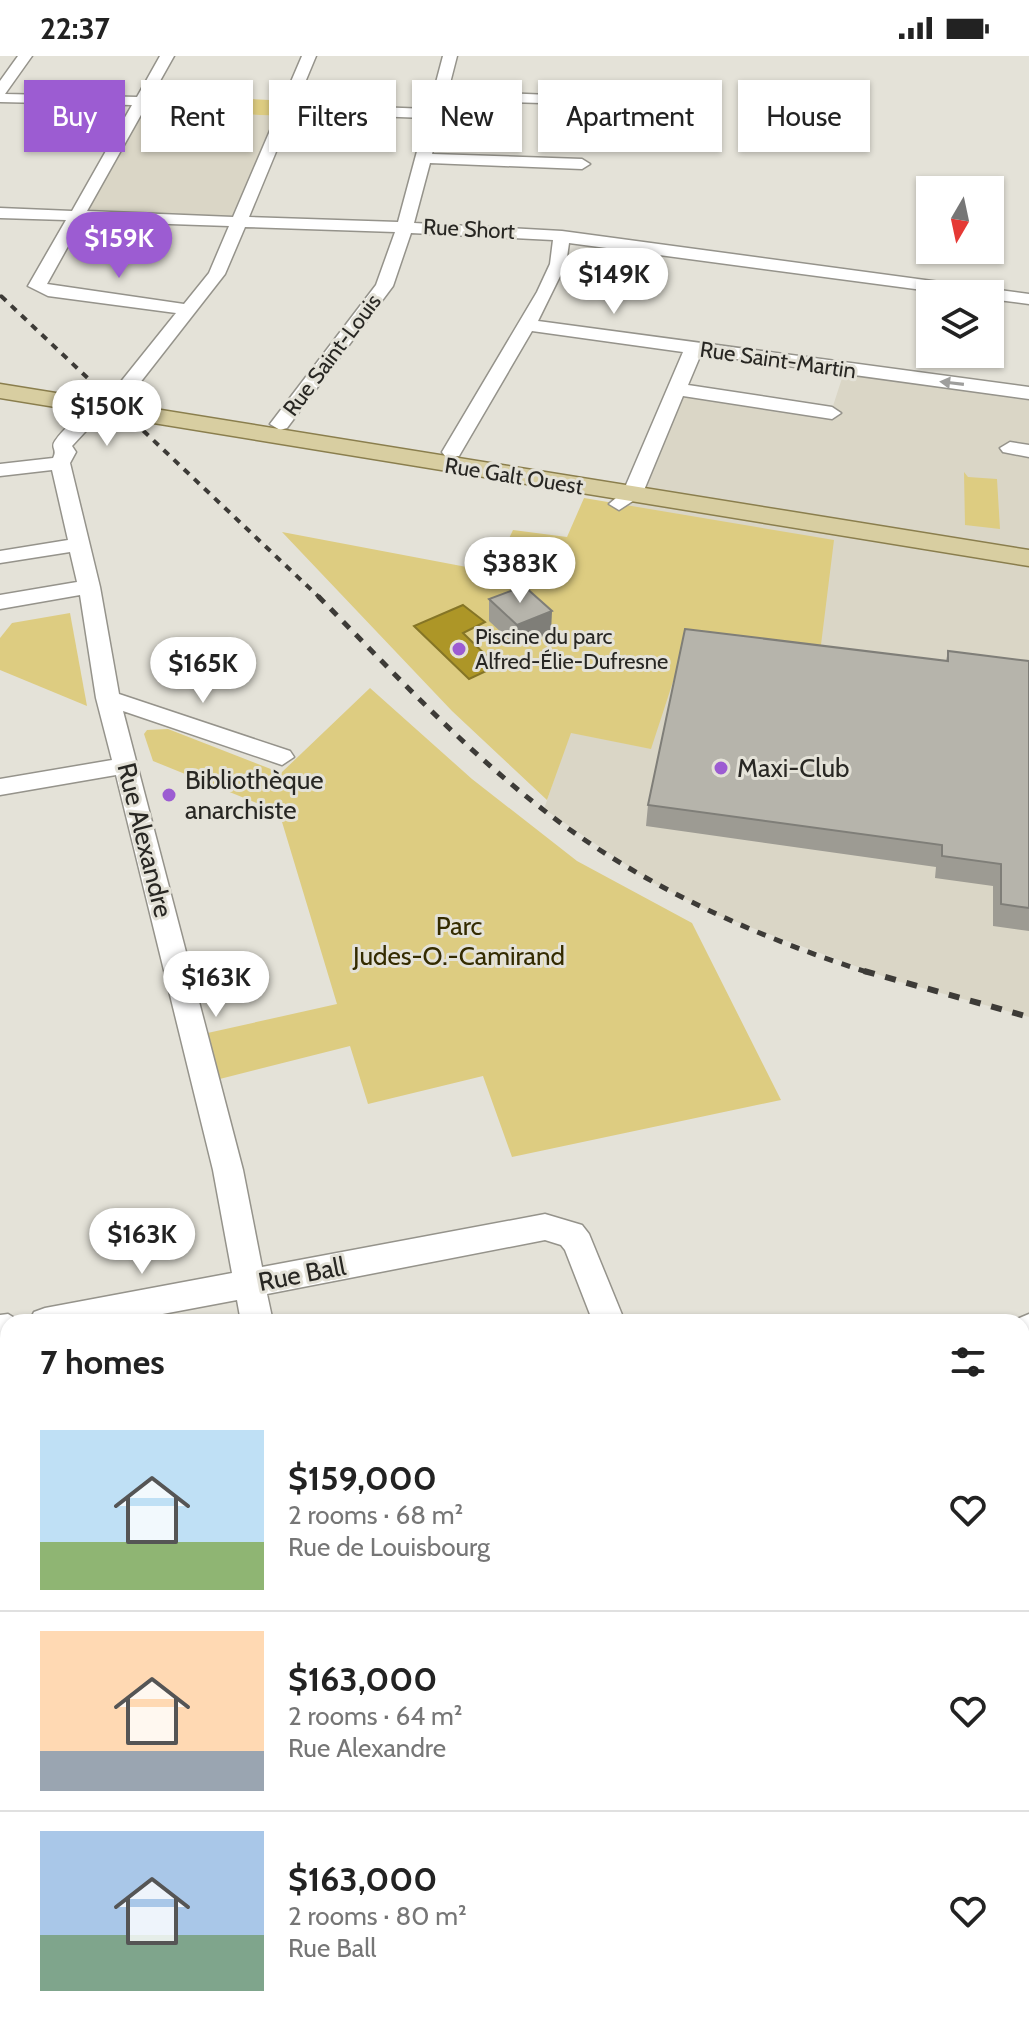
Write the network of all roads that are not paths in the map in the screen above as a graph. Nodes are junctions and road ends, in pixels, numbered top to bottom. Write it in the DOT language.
graph roads {
  1 [pos="25,56"];
  2 [pos="167,56"];
  3 [pos="309,56"];
  4 [pos="450,56"];
  5 [pos="300,80"];
  6 [pos="444,80"];
  7 [pos="0,91"];
  8 [pos="0,98"];
  9 [pos="140,101"];
  10 [pos="270,152"];
  11 [pos="424,152"];
  12 [pos="422,158"];
  13 [pos="582,164"];
  14 [pos="0,213"];
  15 [pos="75,215"];
  16 [pos="239,221"];
  17 [pos="405,227"];
  18 [pos="562,236"];
  19 [pos="1029,299"];
  20 [pos="191,310"];
  21 [pos="528,325"];
  22 [pos="694,348"];
  23 [pos="0,379"];
  24 [pos="676,389"];
  25 [pos="0,391"];
  26 [pos="1029,393"];
  27 [pos="112,403"];
  28 [pos="832,413"];
  29 [pos="280,424"];
  30 [pos="452,452"];
  31 [pos="63,458"];
  32 [pos="0,470"];
  33 [pos="629,494"];
  34 [pos="80,544"];
  35 [pos="1029,545"];
  36 [pos="0,557"];
  37 [pos="1029,558"];
  38 [pos="89,587"];
  39 [pos="0,602"];
  40 [pos="108,698"];
  41 [pos="282,757"];
  42 [pos="127,765"];
  43 [pos="0,787"];
  44 [pos="249,1284"];
  45 [pos="88,1314"];
  46 [pos="255,1314"];
  47 [pos="606,1314"];
  1 -- 7 [label="street"];
  2 -- 9 [label="street"];
  3 -- 5 [label="street"];
  4 -- 6 [label="street, Rue Saint-Louis"];
  8 -- 9 [label="street"];
  9 -- 15 [label="street"];
  10 -- 16 [label="street"];
  11 -- 12 [label="street, Rue Saint-Louis"];
  12 -- 13 [label="street"];
  12 -- 17 [label="street, Rue Saint-Louis"];
  14 -- 15 [label="street, Rue Short"];
  15 -- 16 [label="street, Rue Short"];
  15 -- 20 [label="street"];
  16 -- 17 [label="street, Rue Short"];
  16 -- 20 [label="street"];
  17 -- 18 [label="street, Rue Short"];
  17 -- 29 [label="street, Rue Saint-Louis"];
  18 -- 19 [label="street, Rue Short"];
  18 -- 21 [label="street"];
  20 -- 27 [label="street"];
  21 -- 22 [label="street, Rue Saint-Martin"];
  21 -- 30 [label="street"];
  22 -- 24 [label="street"];
  26 -- 22 [label="street, Rue Saint-Martin, one-way"];
  23 -- 27 [label="main road, Rue Galt Ouest"];
  24 -- 28 [label="street"];
  24 -- 33 [label="street"];
  25 -- 27 [label="main road, Rue Galt Ouest"];
  27 -- 29 [label="main road, Rue Galt Ouest"];
  27 -- 31 [label="street"];
  27 -- 33 [label="main road, Rue Galt Ouest"];
  29 -- 30 [label="main road, Rue Galt Ouest"];
  30 -- 33 [label="main road, Rue Galt Ouest"];
  31 -- 32 [label="street"];
  31 -- 34 [label="street, Rue Alexandre"];
  33 -- 35 [label="main road, Rue Galt Ouest"];
  33 -- 37 [label="main road, Rue Galt Ouest"];
  34 -- 36 [label="street"];
  34 -- 38 [label="street, Rue Alexandre"];
  38 -- 39 [label="street"];
  38 -- 40 [label="street, Rue Alexandre"];
  40 -- 41 [label="street"];
  40 -- 42 [label="street, Rue Alexandre"];
  42 -- 43 [label="street"];
  42 -- 44 [label="street, Rue Alexandre"];
  44 -- 45 [label="street, Rue Ball"];
  44 -- 46 [label="street, Rue Alexandre"];
  44 -- 47 [label="street, Rue Ball"];
}
